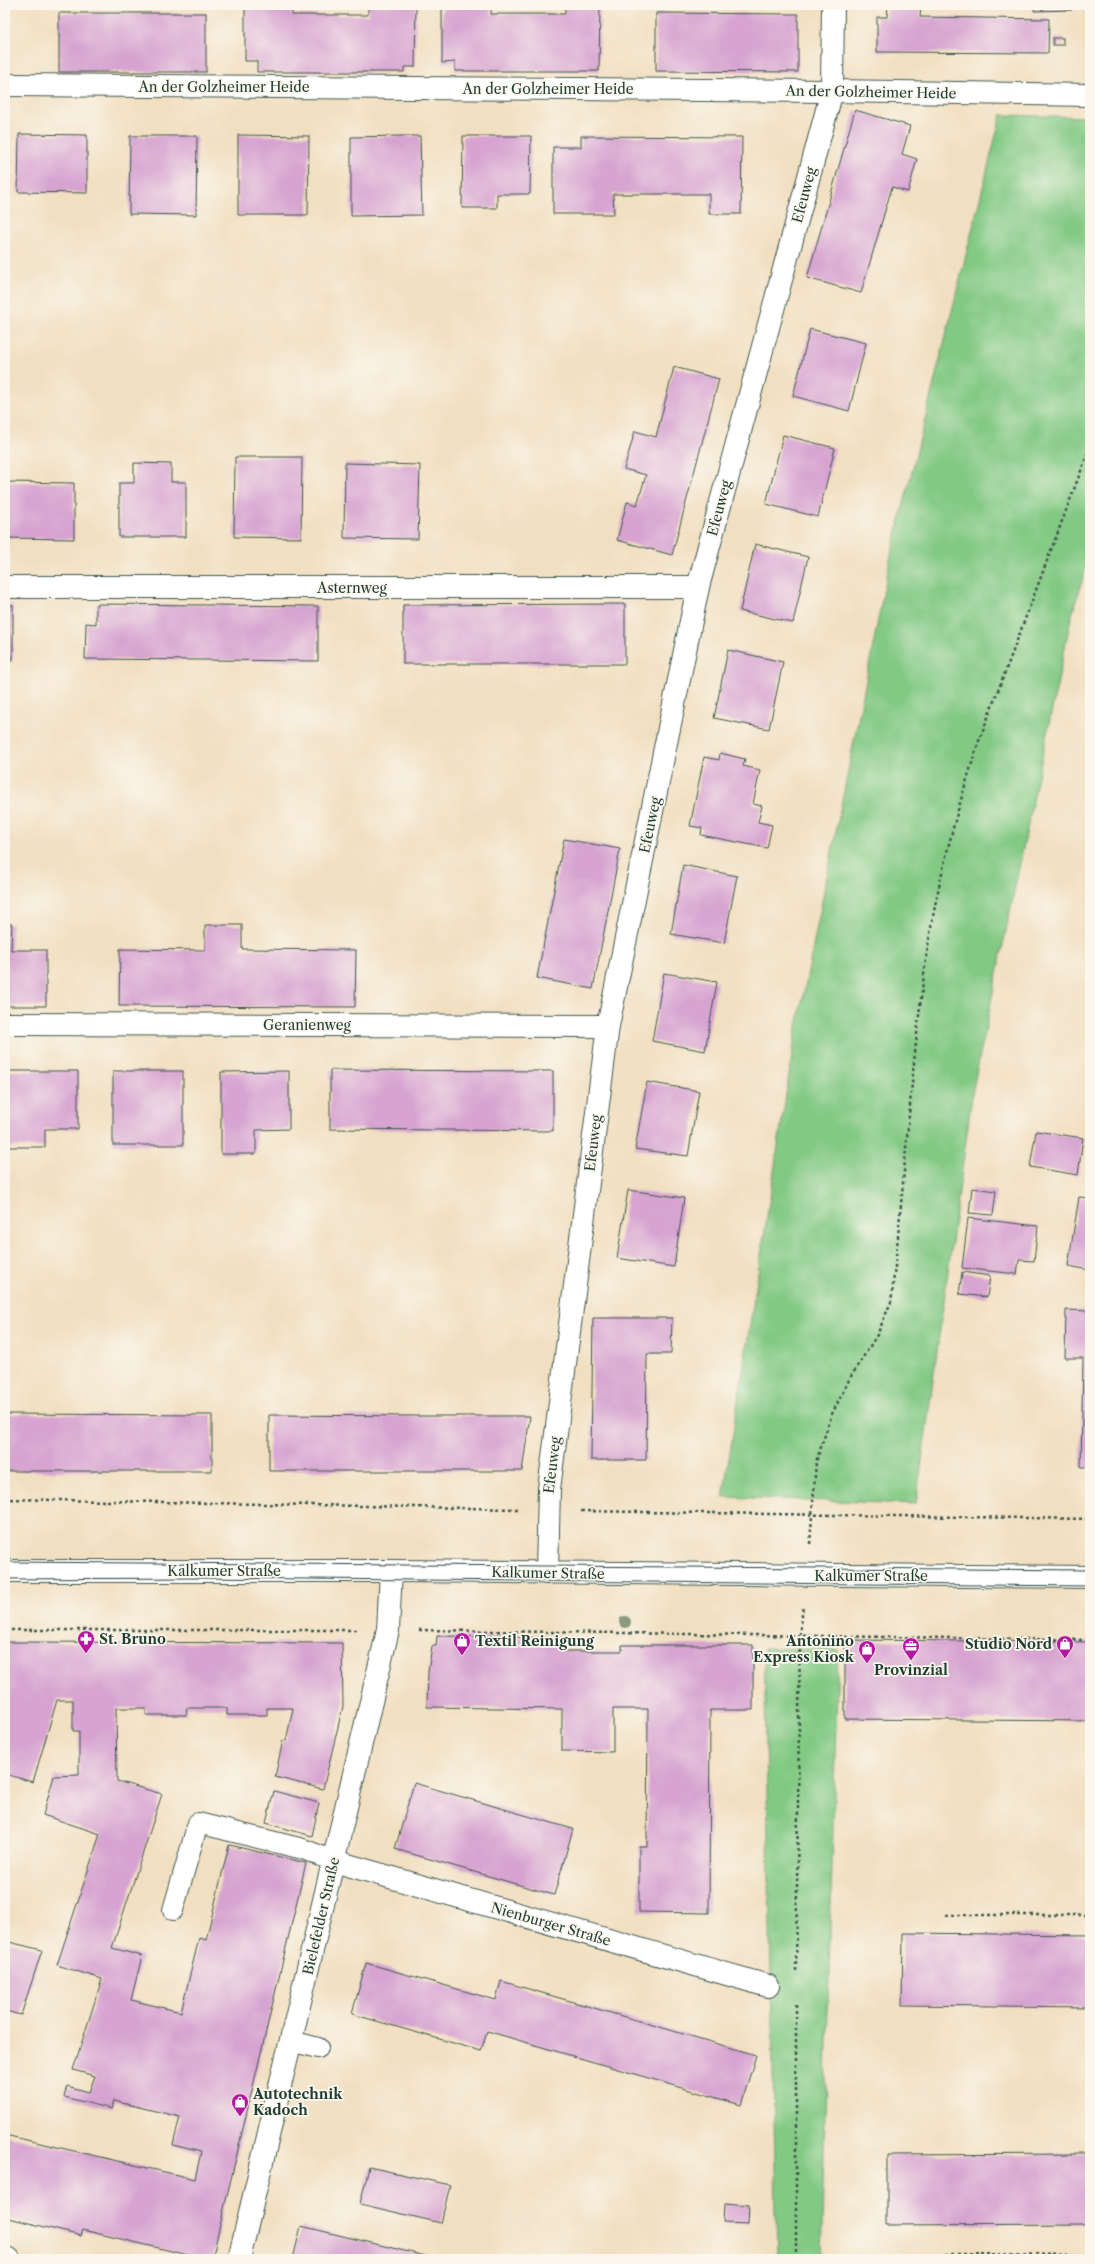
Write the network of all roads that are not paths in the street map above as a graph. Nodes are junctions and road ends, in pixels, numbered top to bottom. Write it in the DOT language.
graph roads {
  1 [pos="833,5"];
  2 [pos="5,85"];
  3 [pos="832,91"];
  4 [pos="1090,95"];
  5 [pos="5,587"];
  6 [pos="698,587"];
  7 [pos="5,1024"];
  8 [pos="608,1026"];
  9 [pos="5,1571"];
  10 [pos="390,1571"];
  11 [pos="547,1573"];
  12 [pos="1090,1577"];
  13 [pos="334,1861"];
  14 [pos="173,1910"];
  15 [pos="768,1986"];
  16 [pos="291,2041"];
  17 [pos="318,2048"];
  18 [pos="5,2258"];
  19 [pos="9,2259"];
  20 [pos="239,2259"];
  1 -- 3 [label="street, Efeuweg"];
  2 -- 3 [label="street, An der Golzheimer Heide"];
  3 -- 4 [label="street, An der Golzheimer Heide"];
  3 -- 6 [label="street, Efeuweg"];
  5 -- 6 [label="street, Asternweg"];
  6 -- 8 [label="street, Efeuweg"];
  7 -- 8 [label="street, Geranienweg"];
  8 -- 11 [label="street, Efeuweg"];
  9 -- 10 [label="street, Kalkumer Straße"];
  10 -- 11 [label="street, Kalkumer Straße"];
  10 -- 13 [label="street, Bielefelder Straße"];
  11 -- 12 [label="street, Kalkumer Straße"];
  13 -- 14 [label="lane"];
  13 -- 15 [label="street, Nienburger Straße"];
  13 -- 16 [label="street, Bielefelder Straße"];
  16 -- 17 [label="lane"];
  16 -- 20 [label="street, Bielefelder Straße"];
  18 -- 19 [label="street"];
}
